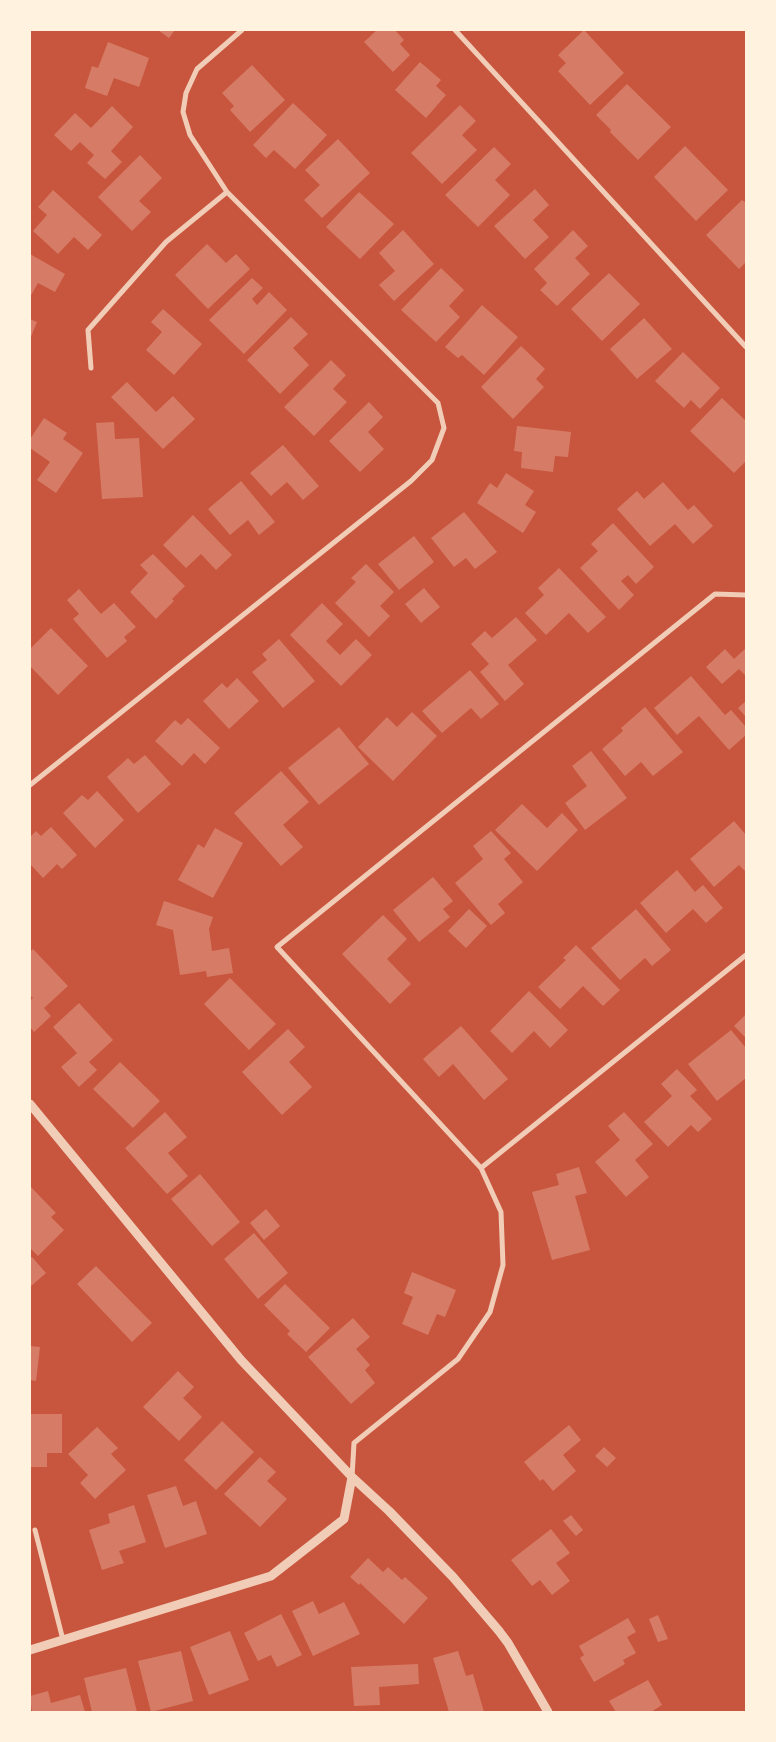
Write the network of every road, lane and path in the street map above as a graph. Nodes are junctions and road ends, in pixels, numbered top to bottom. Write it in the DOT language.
graph roads {
  1 [pos="242,30"];
  2 [pos="455,30"];
  3 [pos="227,192"];
  4 [pos="746,347"];
  5 [pos="91,368"];
  6 [pos="746,595"];
  7 [pos="30,785"];
  8 [pos="746,955"];
  9 [pos="30,1104"];
  10 [pos="481,1168"];
  11 [pos="352,1477"];
  12 [pos="35,1530"];
  13 [pos="63,1640"];
  14 [pos="30,1650"];
  15 [pos="548,1712"];
  1 -- 3 [label="street"];
  2 -- 4 [label="street"];
  3 -- 5 [label="street"];
  3 -- 7 [label="street"];
  6 -- 10 [label="street"];
  8 -- 10 [label="street"];
  9 -- 11 [label="street"];
  10 -- 11 [label="street"];
  11 -- 13 [label="street"];
  11 -- 15 [label="street"];
  12 -- 13 [label="street"];
  13 -- 14 [label="street"];
}
